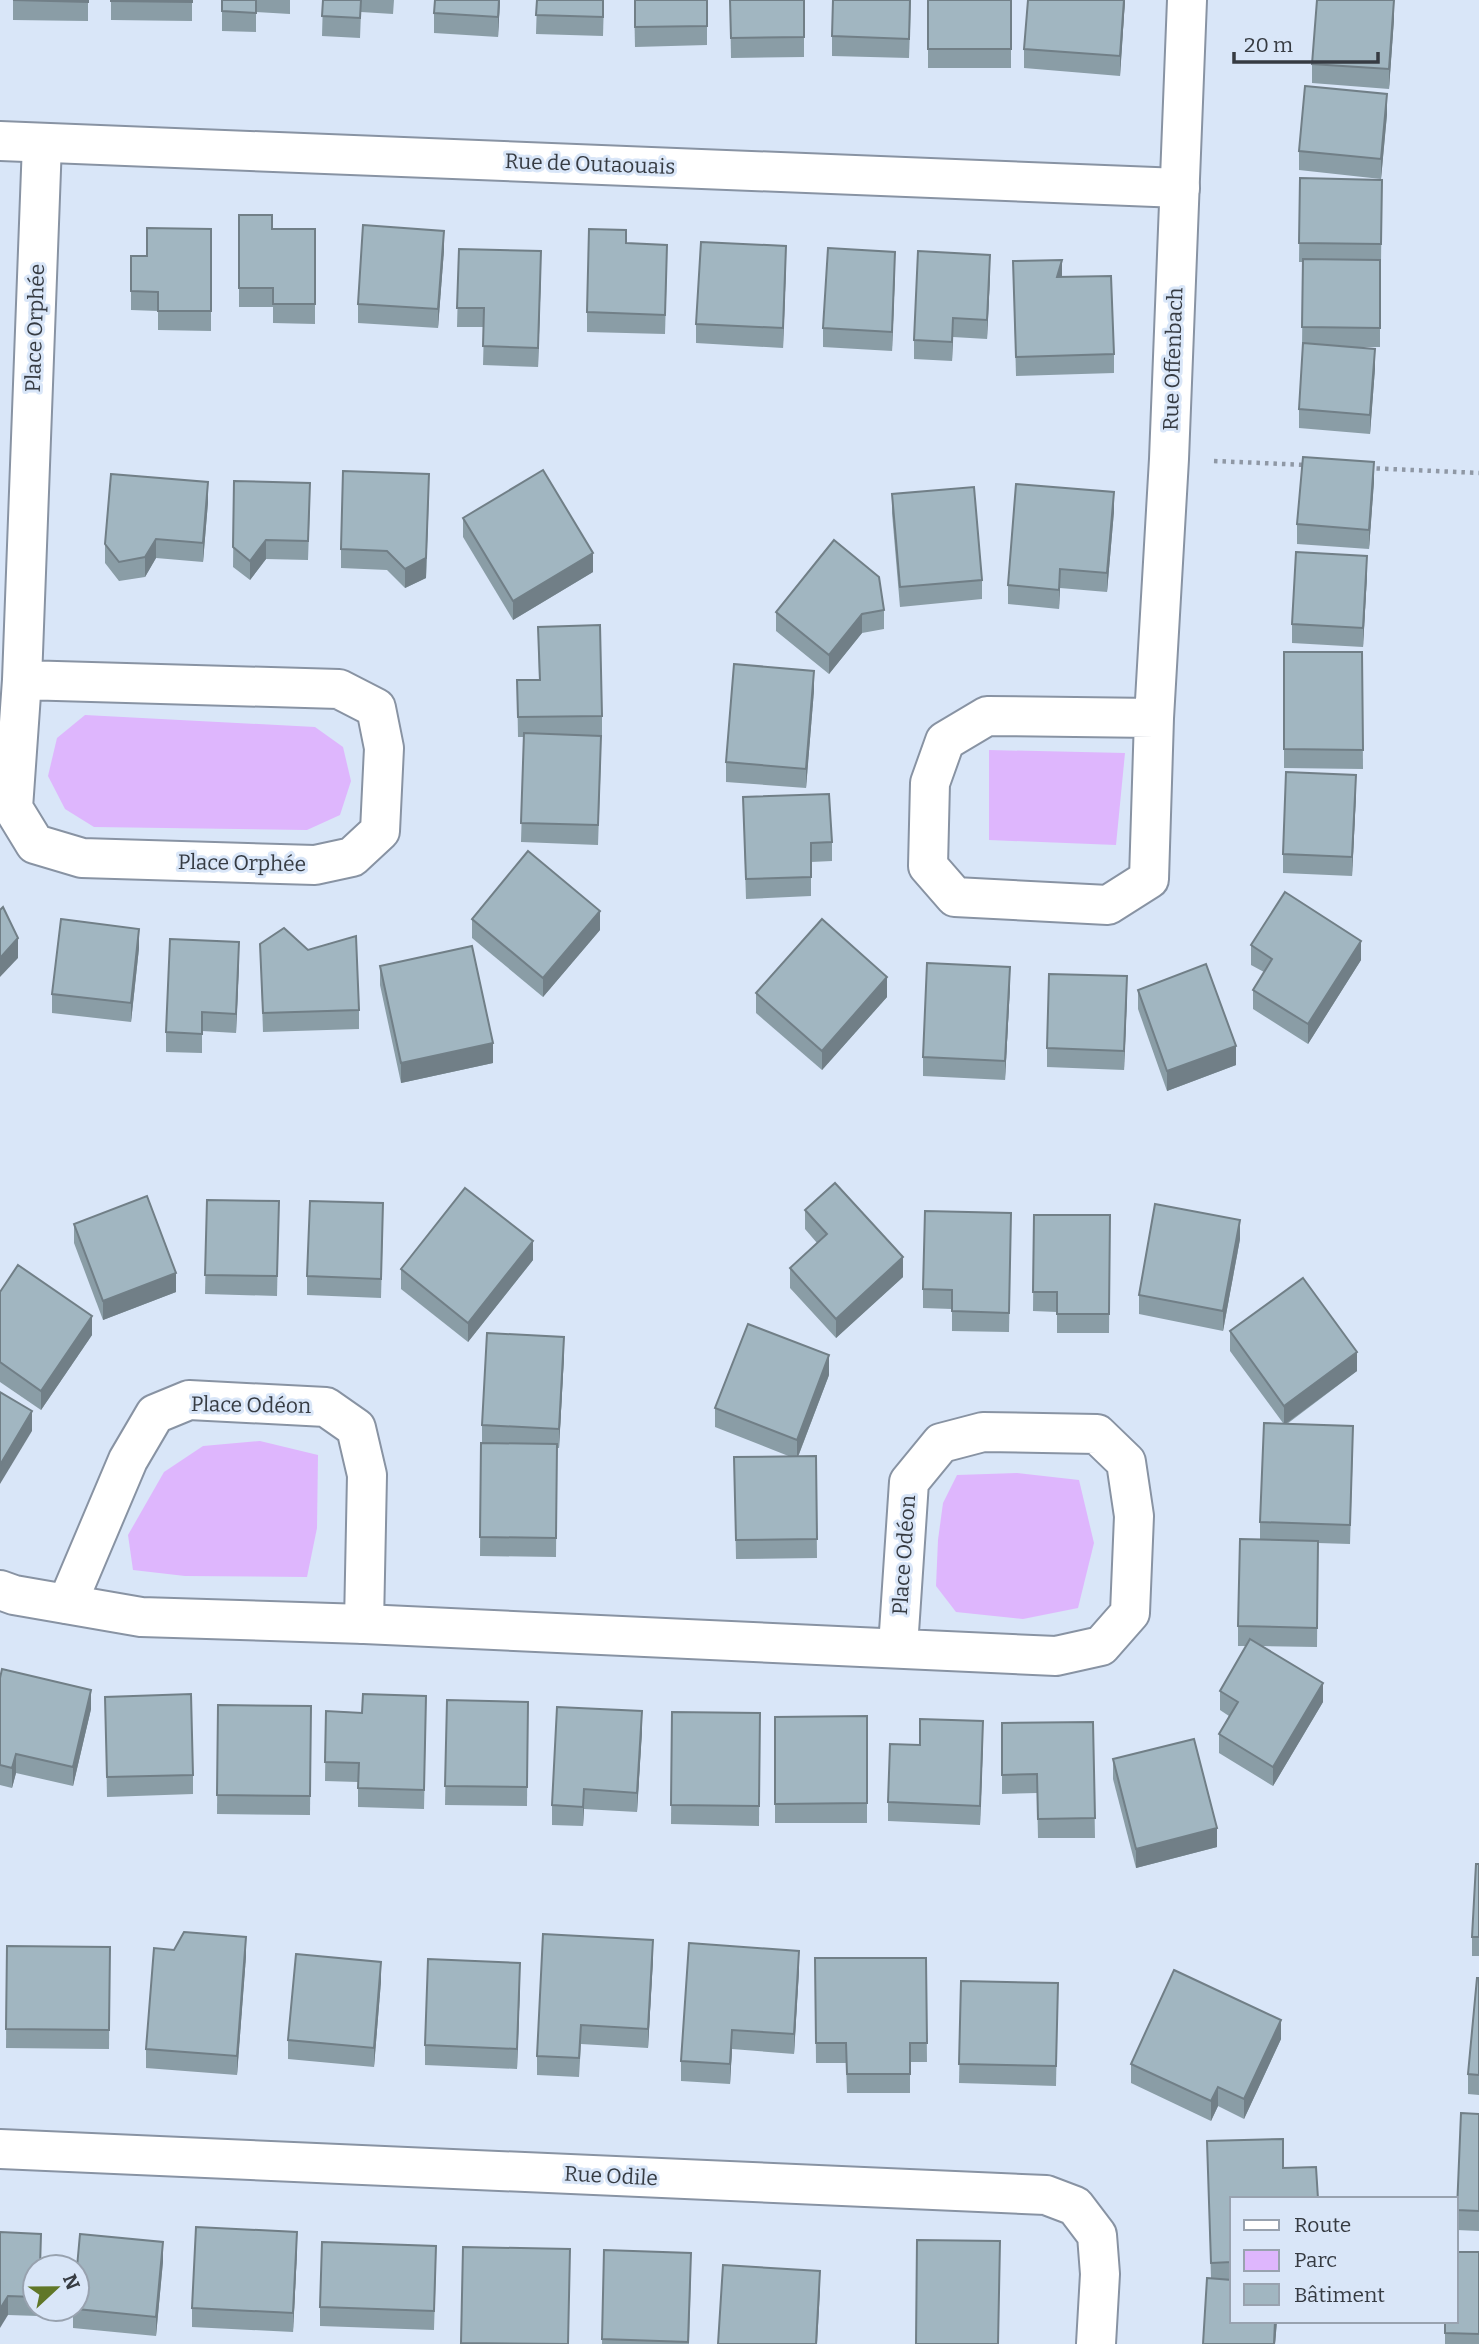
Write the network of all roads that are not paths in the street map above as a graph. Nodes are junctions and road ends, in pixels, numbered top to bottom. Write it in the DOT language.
graph roads {
  1 [pos="1187,0"];
  2 [pos="0,141"];
  3 [pos="42,143"];
  4 [pos="1180,187"];
  5 [pos="22,680"];
  6 [pos="1154,718"];
  7 [pos="0,1590"];
  8 [pos="67,1604"];
  9 [pos="364,1624"];
  10 [pos="898,1647"];
  11 [pos="0,2149"];
  12 [pos="1096,2344"];
  1 -- 4 [label="street, Rue Offenbach"];
  2 -- 3 [label="street, Rue de Outaouais"];
  3 -- 4 [label="street, Rue de Outaouais"];
  3 -- 5 [label="street, Place Orphée"];
  4 -- 6 [label="street, Rue Offenbach"];
  5 -- 5 [label="street, Place Orphée"];
  6 -- 6 [label="street, Rue Offenbach"];
  7 -- 8 [label="street, Place Odéon"];
  8 -- 9 [label="street, Place Odéon"];
  8 -- 9 [label="street, Place Odéon"];
  9 -- 10 [label="street, Place Odéon"];
  10 -- 10 [label="street, Place Odéon"];
  11 -- 12 [label="street, Rue Odile"];
}
